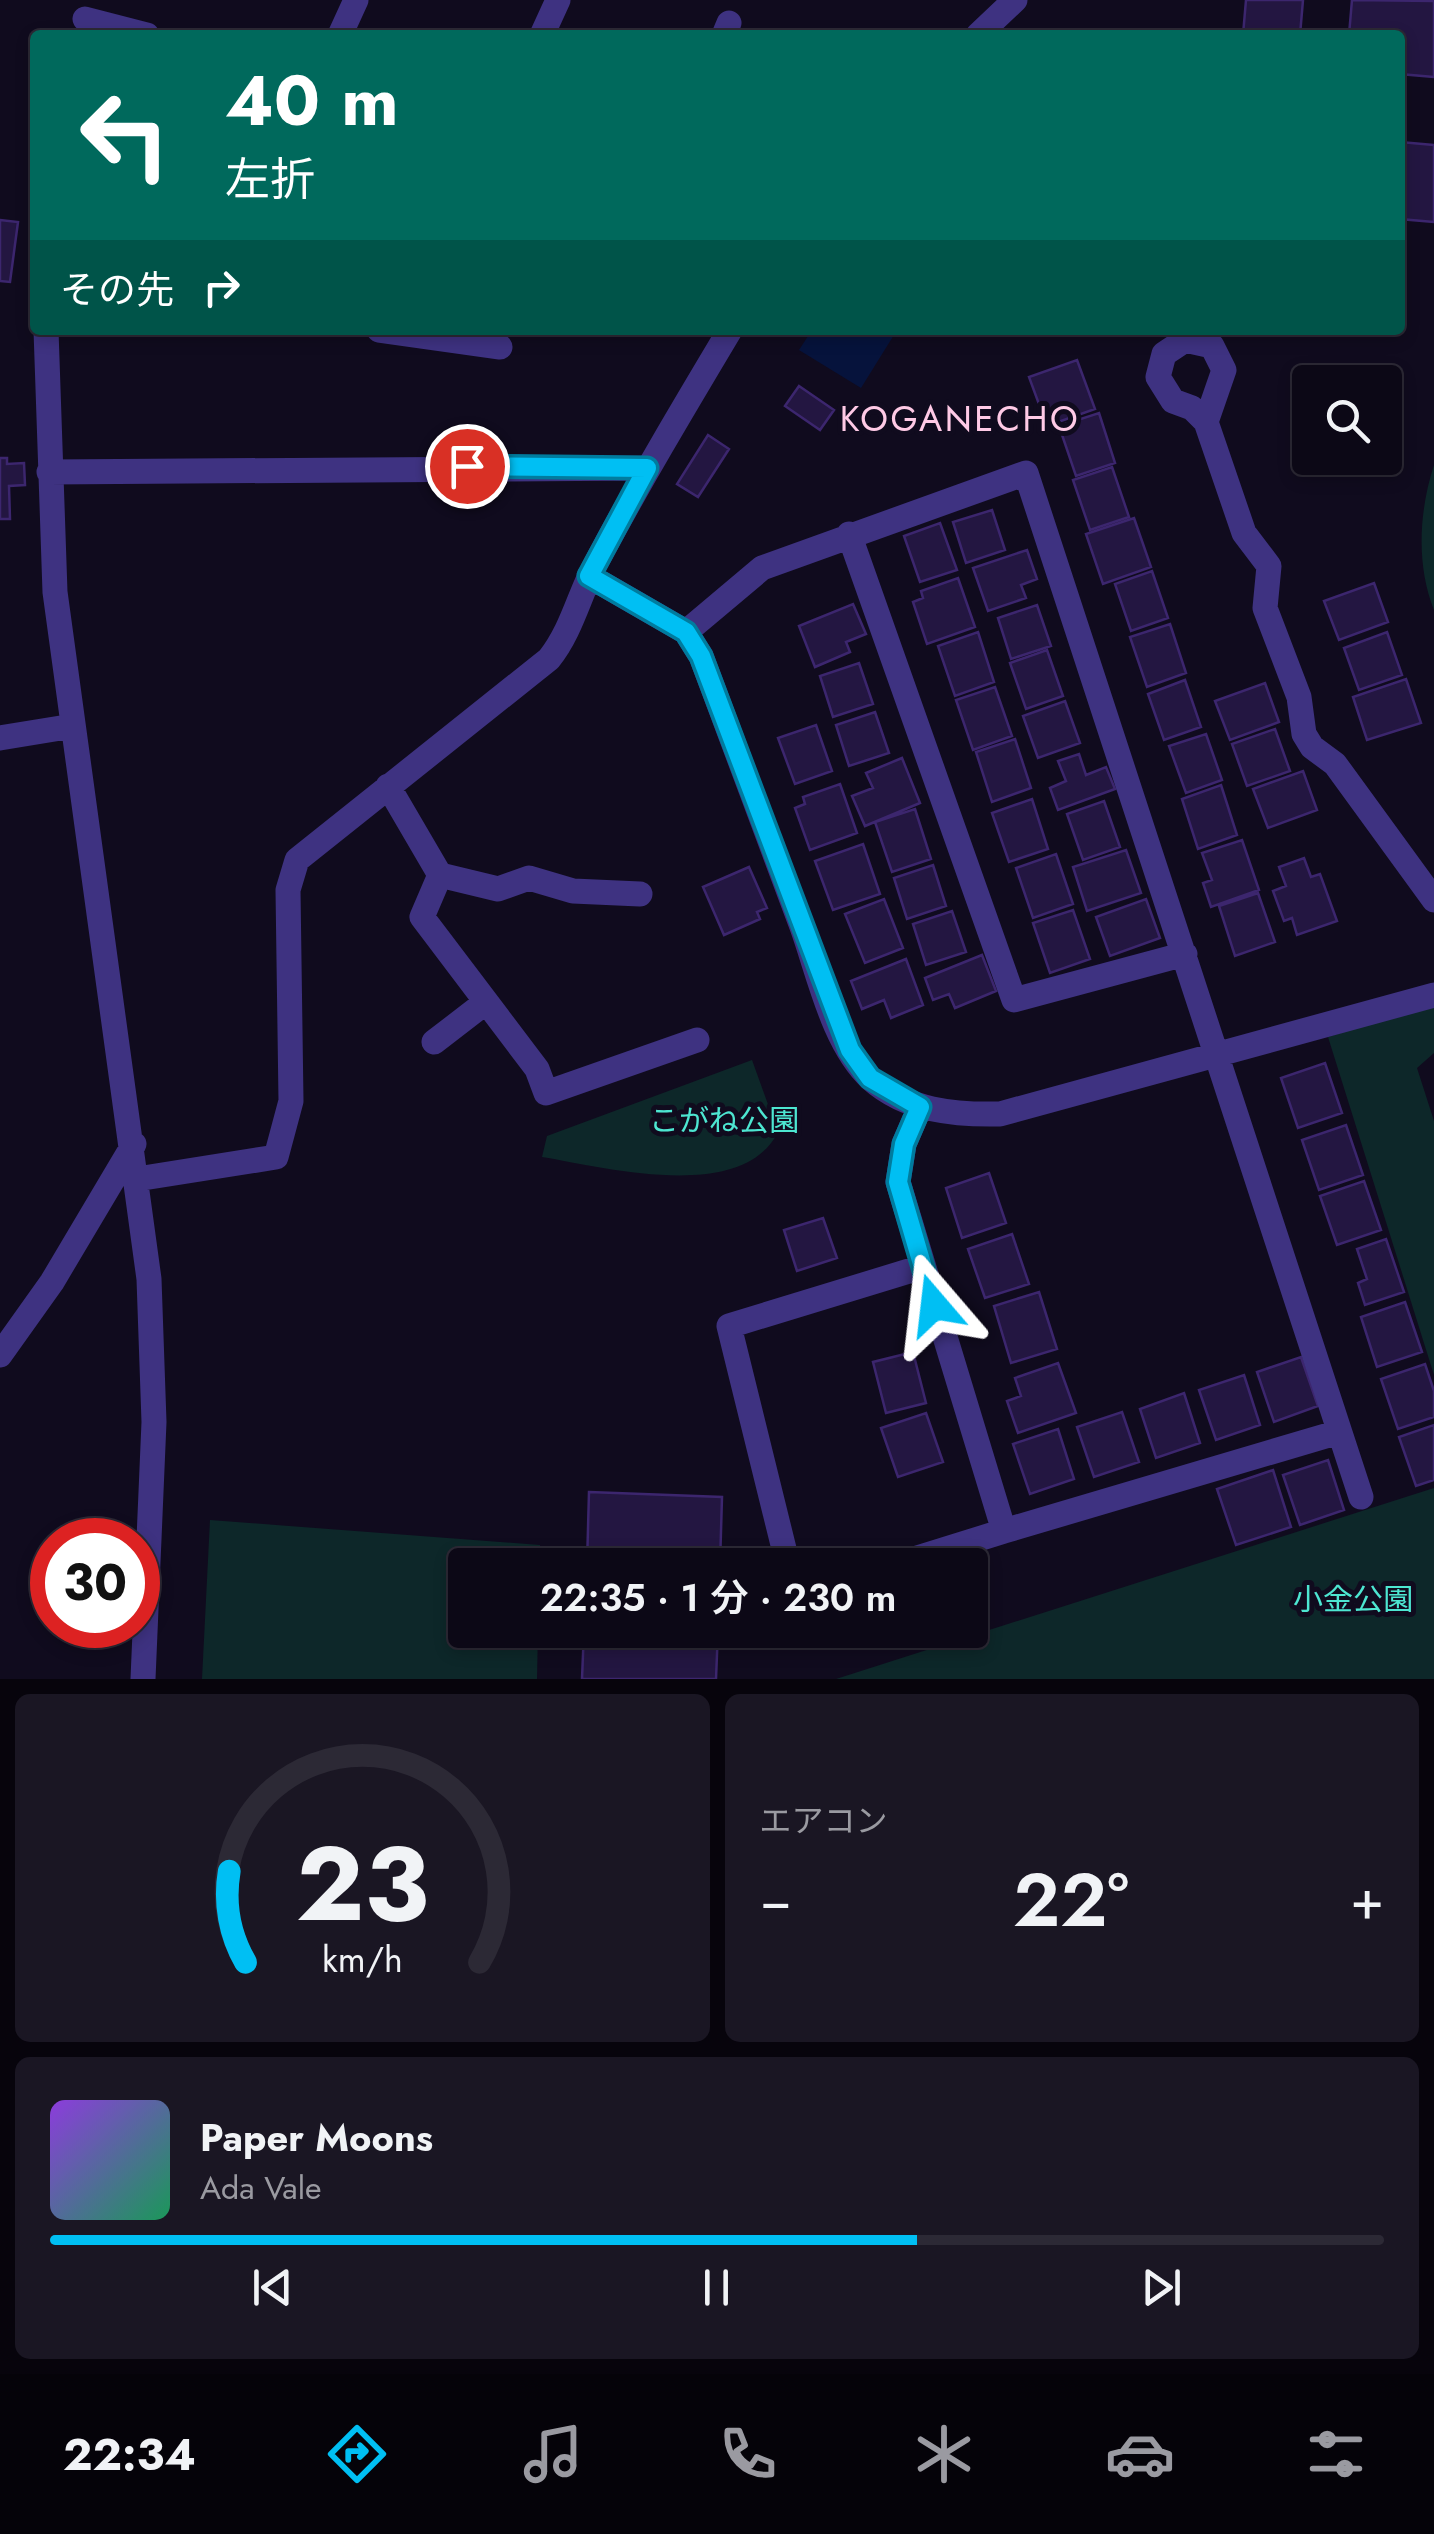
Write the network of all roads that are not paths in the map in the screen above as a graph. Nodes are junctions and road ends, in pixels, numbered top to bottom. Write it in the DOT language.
graph roads {
  1 [pos="356,0"];
  2 [pos="558,0"];
  3 [pos="1015,0"];
  4 [pos="86,18"];
  5 [pos="129,30"];
  6 [pos="342,30"];
  7 [pos="544,30"];
  8 [pos="983,30"];
  9 [pos="46,335"];
  10 [pos="418,335"];
  11 [pos="727,335"];
  12 [pos="500,346"];
  13 [pos="1206,422"];
  14 [pos="647,468"];
  15 [pos="49,472"];
  16 [pos="848,534"];
  17 [pos="589,576"];
  18 [pos="686,632"];
  19 [pos="73,726"];
  20 [pos="0,738"];
  21 [pos="388,786"];
  22 [pos="440,875"];
  23 [pos="640,894"];
  24 [pos="1434,900"];
  25 [pos="1185,954"];
  26 [pos="1434,995"];
  27 [pos="486,1002"];
  28 [pos="697,1040"];
  29 [pos="434,1042"];
  30 [pos="1215,1052"];
  31 [pos="920,1107"];
  32 [pos="134,1144"];
  33 [pos="137,1180"];
  34 [pos="922,1268"];
  35 [pos="0,1355"];
  36 [pos="1339,1432"];
  37 [pos="1362,1497"];
  38 [pos="1004,1531"];
  39 [pos="784,1548"];
  40 [pos="949,1548"];
  41 [pos="144,1679"];
  1 -- 6 [label="street"];
  2 -- 7 [label="street"];
  3 -- 8 [label="street"];
  4 -- 5 [label="street"];
  9 -- 15 [label="street"];
  10 -- 12 [label="street"];
  11 -- 14 [label="street"];
  13 -- 24 [label="street"];
  14 -- 15 [label="street"];
  14 -- 17 [label="street"];
  15 -- 19 [label="street"];
  16 -- 18 [label="street"];
  16 -- 25 [label="street"];
  16 -- 25 [label="street"];
  17 -- 18 [label="street"];
  17 -- 21 [label="street"];
  18 -- 31 [label="street"];
  19 -- 20 [label="street"];
  19 -- 32 [label="street"];
  21 -- 22 [label="street"];
  21 -- 33 [label="street"];
  22 -- 23 [label="street"];
  22 -- 27 [label="street"];
  25 -- 30 [label="street"];
  26 -- 30 [label="street"];
  27 -- 28 [label="street"];
  27 -- 29 [label="street"];
  30 -- 31 [label="street"];
  30 -- 36 [label="street"];
  31 -- 34 [label="street"];
  32 -- 33 [label="street"];
  32 -- 35 [label="street"];
  33 -- 41 [label="street"];
  34 -- 38 [label="street"];
  34 -- 39 [label="street"];
  36 -- 37 [label="street"];
  36 -- 38 [label="street"];
  38 -- 40 [label="street"];
}
